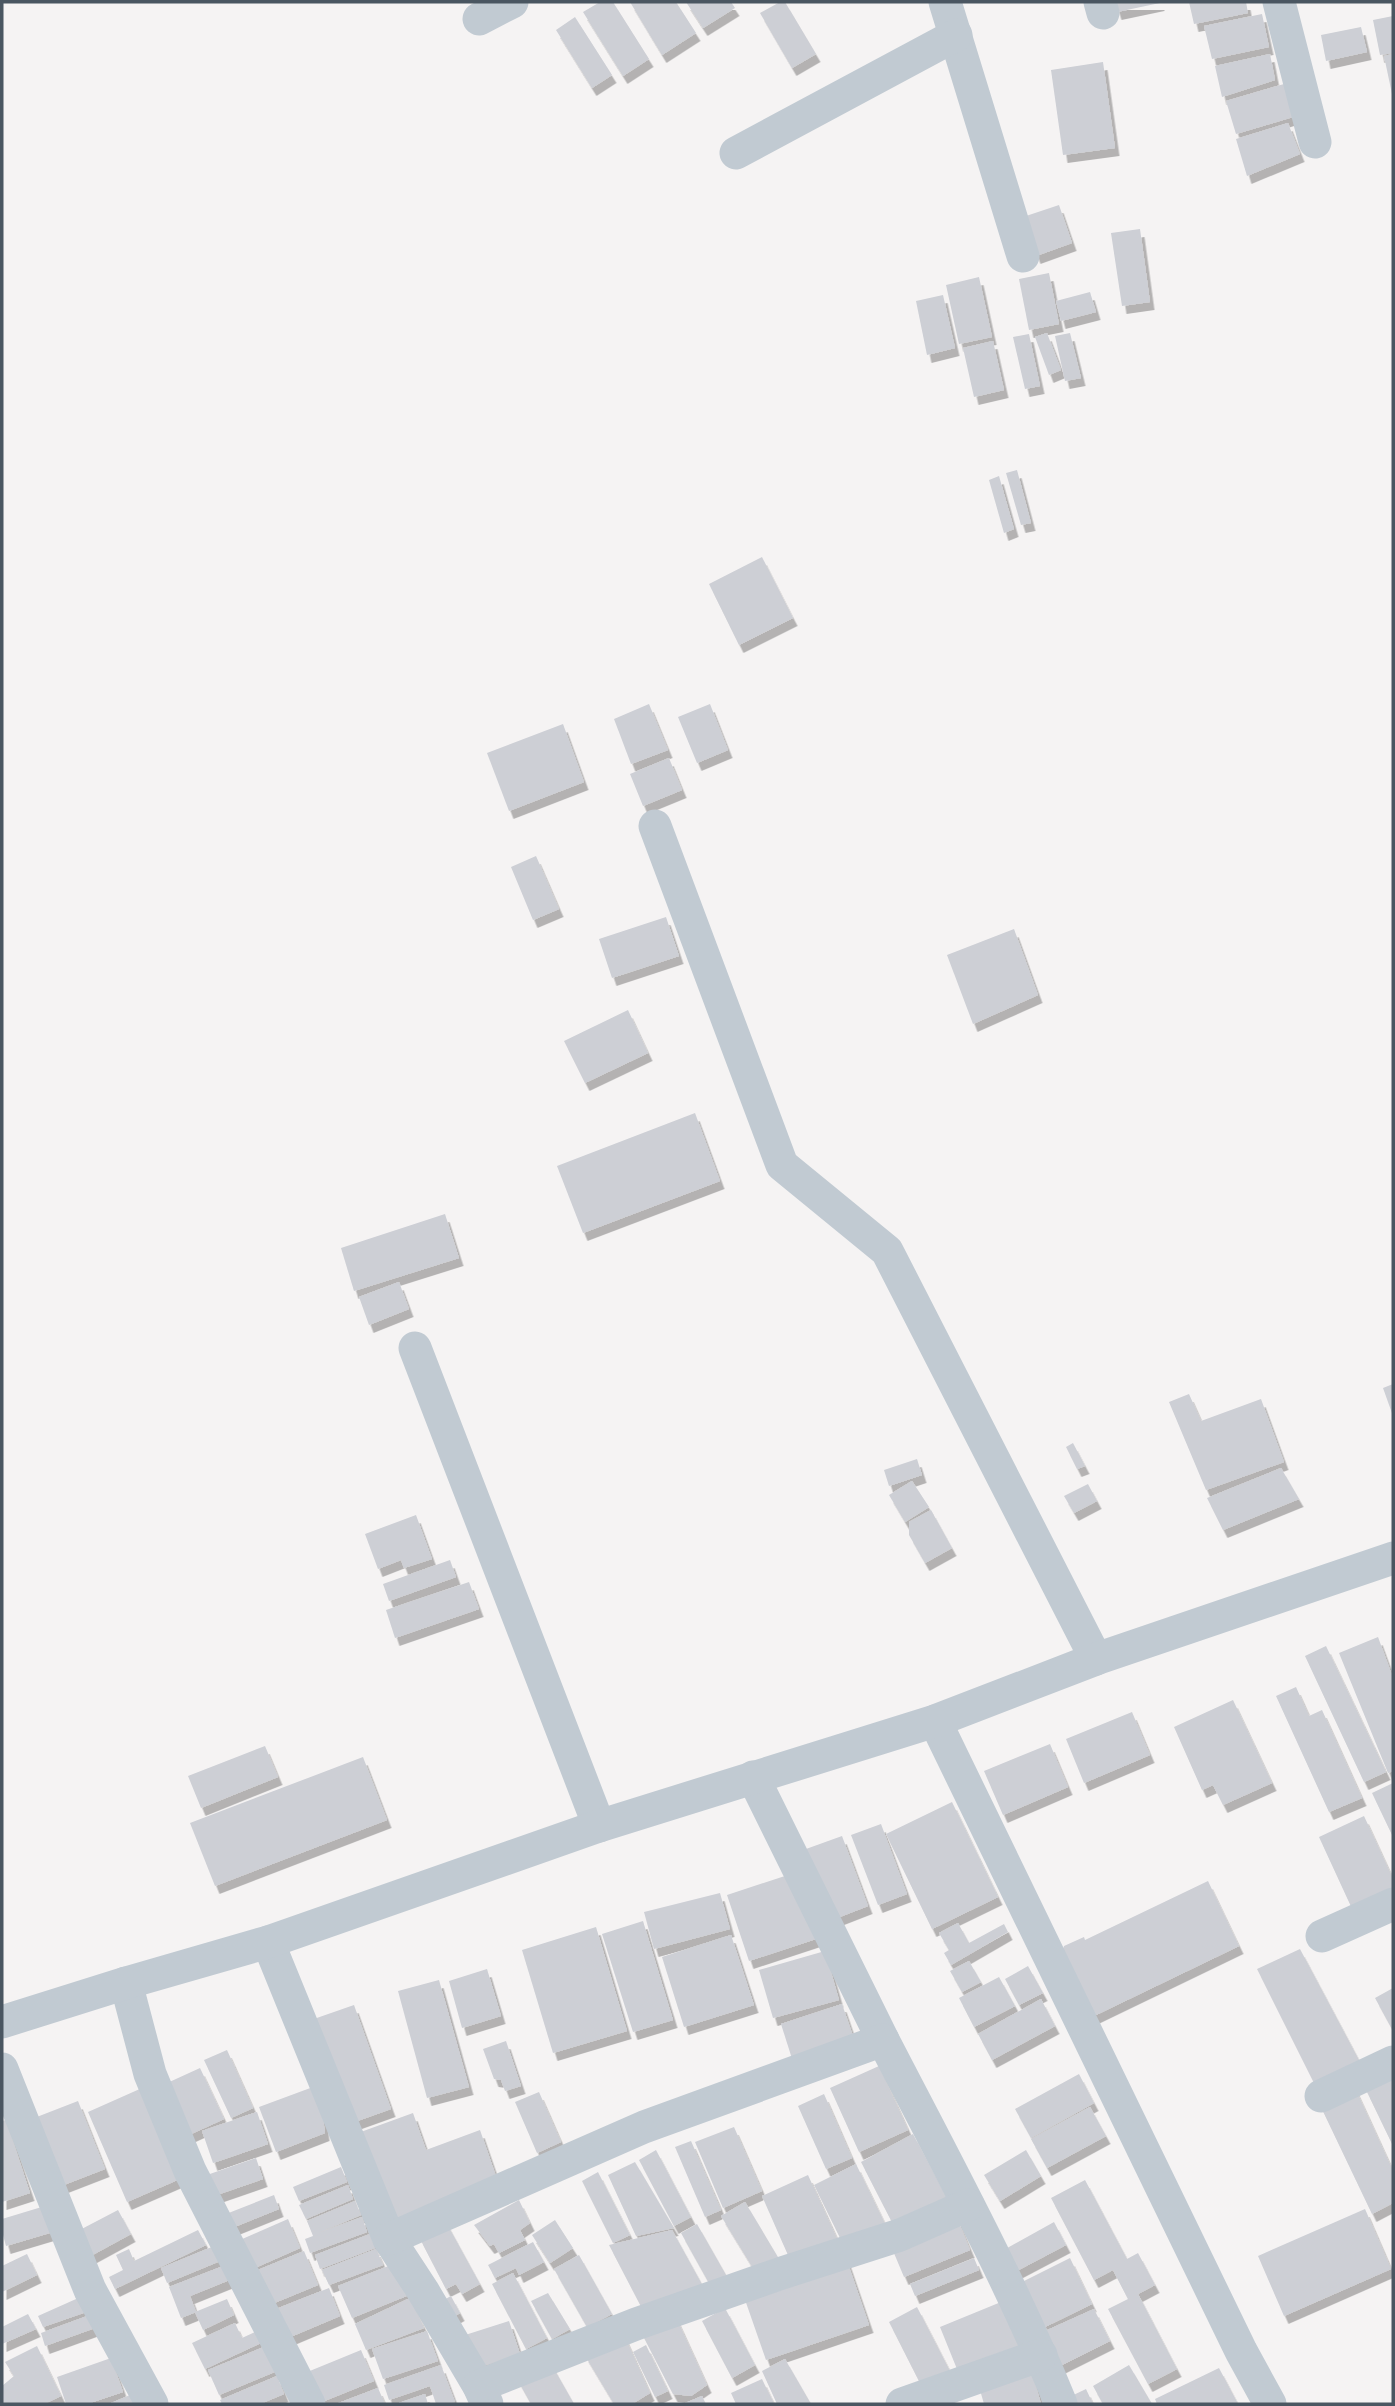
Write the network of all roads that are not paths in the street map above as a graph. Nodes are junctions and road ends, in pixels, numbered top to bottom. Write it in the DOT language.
graph roads {
  1 [pos="512,2"];
  2 [pos="945,2"];
  3 [pos="1279,2"];
  4 [pos="479,19"];
  5 [pos="956,35"];
  6 [pos="1315,142"];
  7 [pos="736,153"];
  8 [pos="1024,256"];
  9 [pos="655,826"];
  10 [pos="415,1348"];
  11 [pos="1393,1558"];
  12 [pos="1096,1660"];
  13 [pos="935,1721"];
  14 [pos="753,1777"];
  15 [pos="599,1826"];
  16 [pos="1393,1904"];
  17 [pos="1322,1936"];
  18 [pos="268,1942"];
  19 [pos="126,1983"];
  20 [pos="2,2022"];
  21 [pos="883,2040"];
  22 [pos="1393,2062"];
  23 [pos="2,2069"];
  24 [pos="1321,2096"];
  25 [pos="968,2206"];
  26 [pos="389,2239"];
  27 [pos="1041,2355"];
  28 [pos="483,2395"];
  29 [pos="152,2404"];
  30 [pos="309,2404"];
  31 [pos="902,2404"];
  32 [pos="1061,2404"];
  33 [pos="1270,2404"];
  1 -- 4 [label="street"];
  2 -- 5 [label="street"];
  3 -- 6 [label="street"];
  5 -- 7 [label="street"];
  5 -- 8 [label="street"];
  9 -- 12 [label="street"];
  10 -- 15 [label="street"];
  11 -- 12 [label="street"];
  12 -- 13 [label="street"];
  13 -- 14 [label="street"];
  13 -- 33 [label="street"];
  14 -- 15 [label="street"];
  14 -- 21 [label="street"];
  15 -- 18 [label="street"];
  16 -- 17 [label="street"];
  18 -- 19 [label="street"];
  18 -- 26 [label="street"];
  19 -- 20 [label="street"];
  19 -- 30 [label="street"];
  21 -- 25 [label="street"];
  21 -- 26 [label="street"];
  22 -- 24 [label="street"];
  23 -- 29 [label="street"];
  25 -- 27 [label="street"];
  25 -- 28 [label="street"];
  26 -- 28 [label="street"];
  27 -- 31 [label="street"];
  27 -- 32 [label="street"];
}
